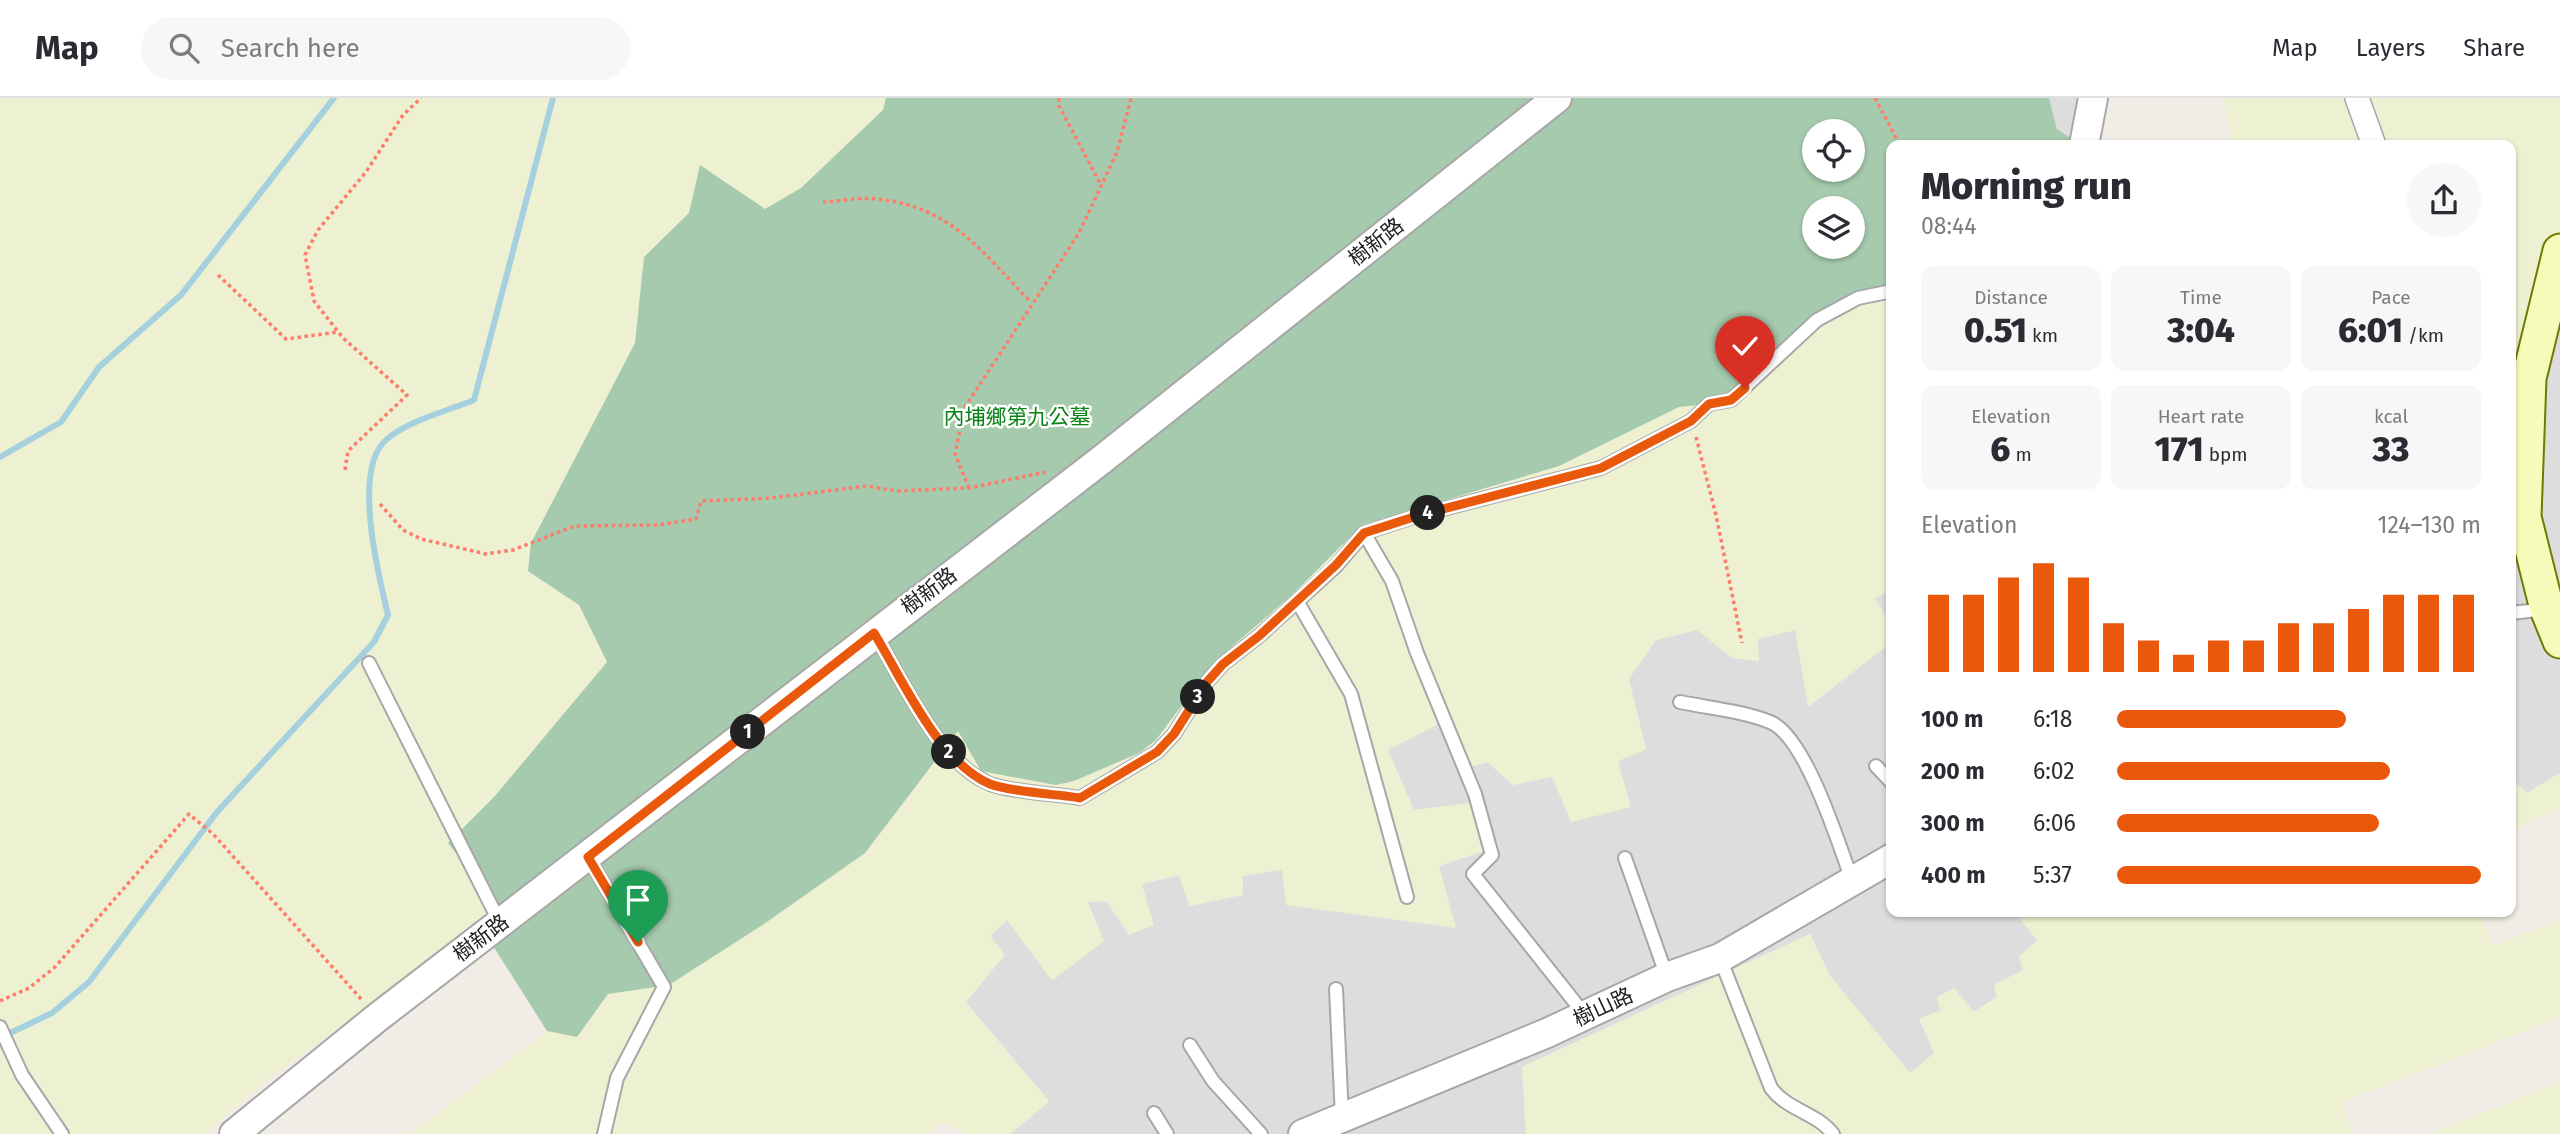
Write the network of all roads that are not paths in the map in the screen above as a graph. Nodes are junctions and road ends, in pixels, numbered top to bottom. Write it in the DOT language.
graph roads {
  1 [pos="1557,98"];
  2 [pos="2093,98"];
  3 [pos="2357,98"];
  4 [pos="2085,140"];
  5 [pos="2372,140"];
  6 [pos="2560,251"];
  7 [pos="1886,292"];
  8 [pos="2517,503"];
  9 [pos="1364,533"];
  10 [pos="1297,601"];
  11 [pos="2547,609"];
  12 [pos="2516,612"];
  13 [pos="874,633"];
  14 [pos="2560,641"];
  15 [pos="369,663"];
  16 [pos="1681,702"];
  17 [pos="1876,766"];
  18 [pos="1886,776"];
  19 [pos="588,857"];
  20 [pos="1625,858"];
  21 [pos="1886,862"];
  22 [pos="1853,884"];
  23 [pos="1407,897"];
  24 [pos="500,924"];
  25 [pos="1720,958"];
  26 [pos="1667,977"];
  27 [pos="1336,989"];
  28 [pos="1585,1015"];
  29 [pos="0,1027"];
  30 [pos="1190,1045"];
  31 [pos="1154,1113"];
  32 [pos="1342,1118"];
  33 [pos="62,1134"];
  34 [pos="234,1134"];
  35 [pos="604,1134"];
  36 [pos="1167,1134"];
  37 [pos="1261,1134"];
  38 [pos="1303,1134"];
  39 [pos="1833,1134"];
  1 -- 13 [label="street, 樹新路"];
  2 -- 4 [label="street"];
  3 -- 5 [label="street"];
  6 -- 8 [label="main road"];
  7 -- 9 [label="lane"];
  8 -- 11 [label="main road"];
  9 -- 10 [label="lane"];
  9 -- 28 [label="lane"];
  10 -- 13 [label="lane"];
  10 -- 23 [label="lane"];
  11 -- 12 [label="lane"];
  11 -- 14 [label="main road"];
  13 -- 19 [label="street, 樹新路"];
  15 -- 24 [label="lane"];
  16 -- 22 [label="lane"];
  17 -- 18 [label="lane"];
  19 -- 24 [label="street, 樹新路"];
  19 -- 35 [label="lane"];
  20 -- 26 [label="lane"];
  21 -- 22 [label="street, 樹山路"];
  22 -- 25 [label="street, 樹山路"];
  24 -- 34 [label="street, 樹新路"];
  25 -- 26 [label="street, 樹山路"];
  25 -- 39 [label="lane"];
  26 -- 28 [label="street, 樹山路"];
  27 -- 32 [label="lane"];
  28 -- 32 [label="street, 樹山路"];
  29 -- 33 [label="lane"];
  30 -- 37 [label="lane"];
  31 -- 36 [label="lane"];
  32 -- 38 [label="street, 樹山路"];
}
